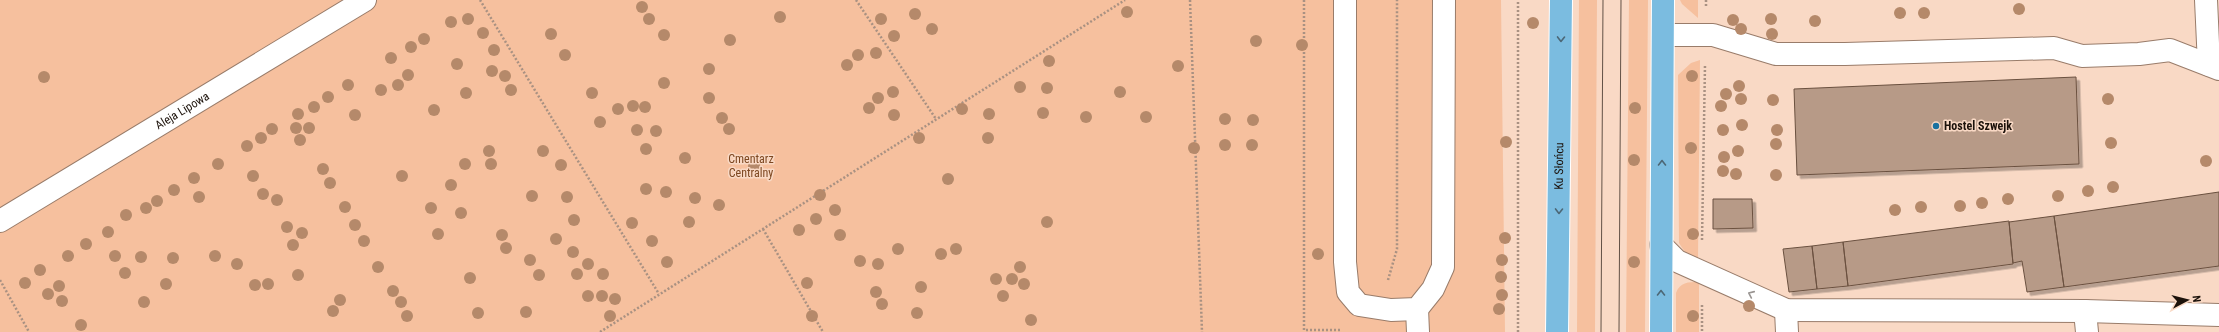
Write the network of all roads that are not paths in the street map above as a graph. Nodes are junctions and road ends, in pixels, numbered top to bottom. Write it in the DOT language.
graph roads {
  1 [pos="365,0"];
  2 [pos="1345,0"];
  3 [pos="1444,0"];
  4 [pos="1561,0"];
  5 [pos="1663,0"];
  6 [pos="2206,0"];
  7 [pos="1663,34"];
  8 [pos="2214,67"];
  9 [pos="0,221"];
  10 [pos="1662,245"];
  11 [pos="1418,310"];
  12 [pos="1786,310"];
  13 [pos="2219,315"];
  14 [pos="2086,322"];
  15 [pos="1418,332"];
  16 [pos="1557,332"];
  17 [pos="1661,332"];
  18 [pos="1787,332"];
  1 -- 9 [label="street, Aleja Lipowa"];
  2 -- 11 [label="street"];
  3 -- 11 [label="street"];
  4 -- 16 [label="main road, Ku Słońcu, one-way"];
  5 -- 7 [label="main road"];
  6 -- 8 [label="street"];
  7 -- 8 [label="street"];
  10 -- 7 [label="main road, one-way"];
  12 -- 10 [label="street, one-way"];
  17 -- 10 [label="main road, one-way"];
  11 -- 15 [label="street"];
  12 -- 14 [label="street"];
  12 -- 18 [label="street"];
  13 -- 14 [label="street"];
}
